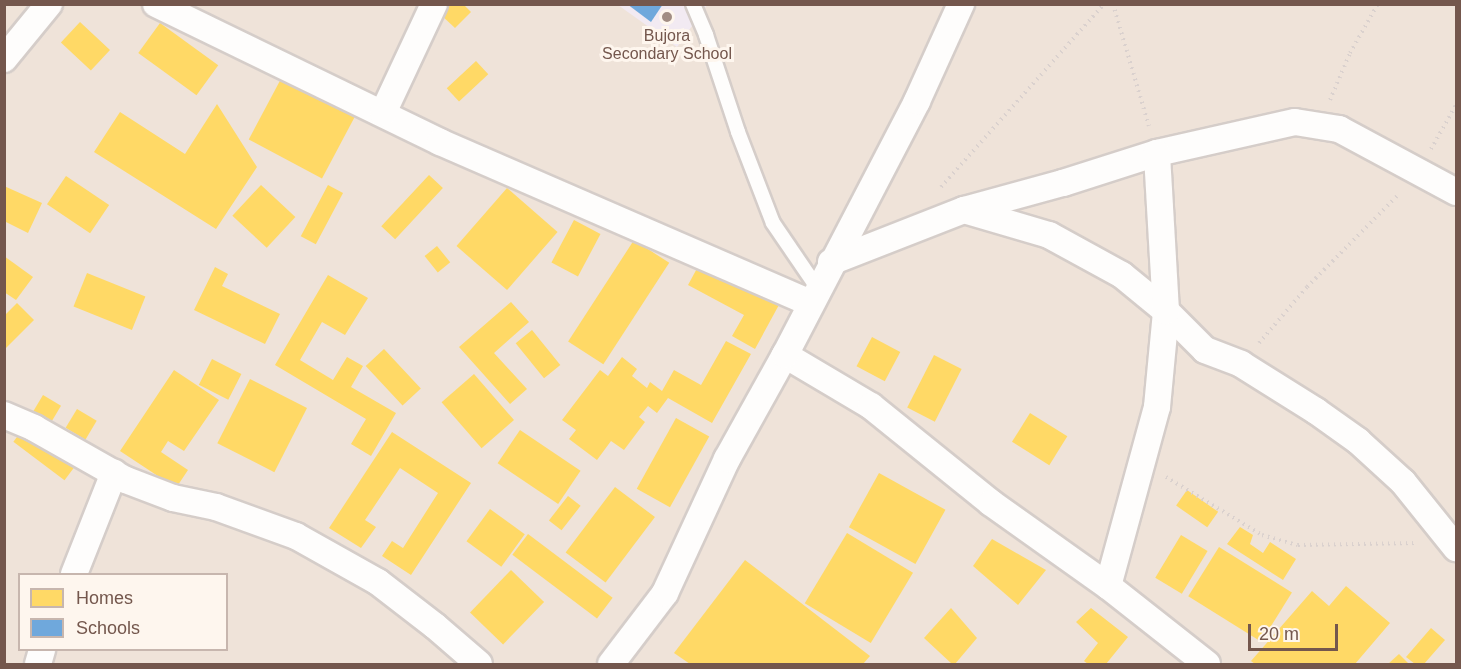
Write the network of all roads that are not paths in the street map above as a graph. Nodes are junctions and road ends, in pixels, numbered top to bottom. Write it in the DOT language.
graph roads {
  1 [pos="49,4"];
  2 [pos="156,4"];
  3 [pos="434,4"];
  4 [pos="693,4"];
  5 [pos="961,4"];
  6 [pos="4,59"];
  7 [pos="383,113"];
  8 [pos="1157,153"];
  9 [pos="1456,192"];
  10 [pos="964,210"];
  11 [pos="831,262"];
  12 [pos="814,296"];
  13 [pos="1166,311"];
  14 [pos="785,355"];
  15 [pos="4,415"];
  16 [pos="114,473"];
  17 [pos="1454,546"];
  18 [pos="74,573"];
  19 [pos="1108,586"];
  20 [pos="479,664"];
  21 [pos="611,664"];
  22 [pos="1207,664"];
  1 -- 6 [label="street"];
  2 -- 7 [label="street"];
  3 -- 7 [label="street"];
  4 -- 12 [label="lane"];
  5 -- 11 [label="street"];
  7 -- 12 [label="street"];
  8 -- 9 [label="street"];
  8 -- 10 [label="street"];
  8 -- 13 [label="street"];
  10 -- 11 [label="street"];
  10 -- 13 [label="street"];
  11 -- 12 [label="street"];
  12 -- 14 [label="street"];
  13 -- 17 [label="street"];
  13 -- 19 [label="street"];
  14 -- 19 [label="street"];
  14 -- 21 [label="street"];
  15 -- 16 [label="street"];
  16 -- 18 [label="street"];
  16 -- 20 [label="street"];
  19 -- 22 [label="street"];
}
